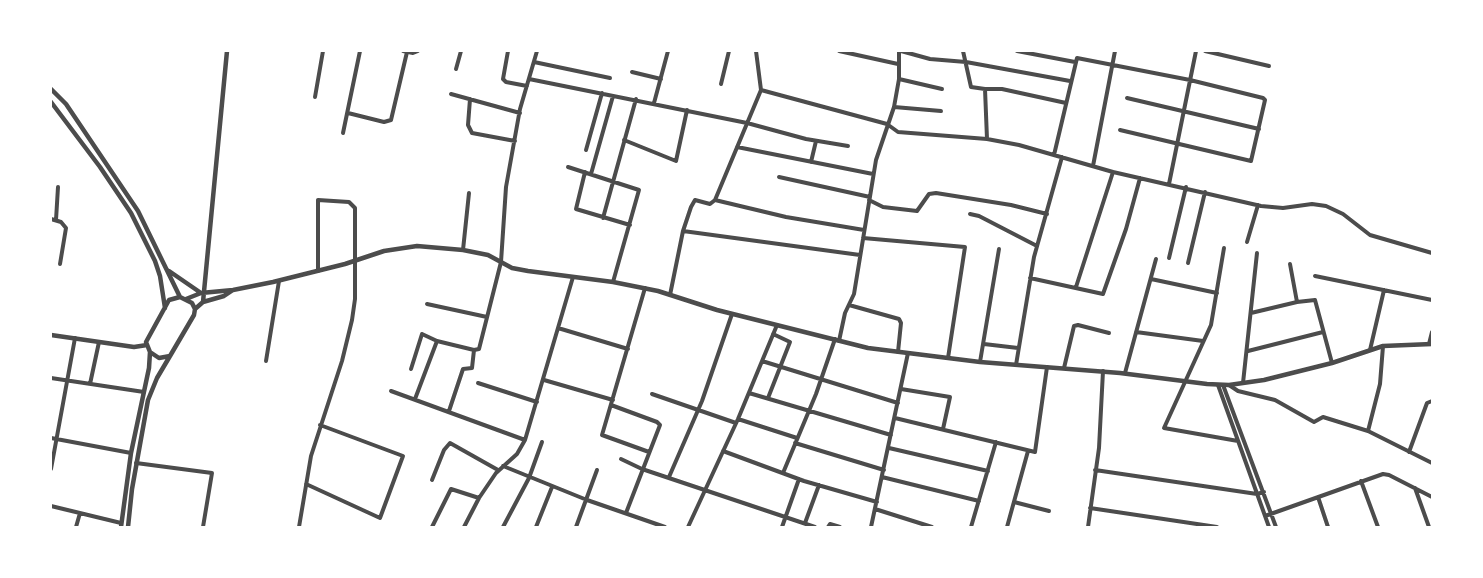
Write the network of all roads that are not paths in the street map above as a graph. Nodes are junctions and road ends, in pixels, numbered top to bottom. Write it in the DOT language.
graph roads {
  1 [pos="228,51"];
  2 [pos="323,51"];
  3 [pos="360,51"];
  4 [pos="418,51"];
  5 [pos="461,51"];
  6 [pos="508,51"];
  7 [pos="536,51"];
  8 [pos="668,51"];
  9 [pos="729,51"];
  10 [pos="756,51"];
  11 [pos="839,51"];
  12 [pos="900,51"];
  13 [pos="963,51"];
  14 [pos="1017,51"];
  15 [pos="1115,51"];
  16 [pos="1196,51"];
  17 [pos="1205,51"];
  18 [pos="405,52"];
  19 [pos="847,53"];
  20 [pos="1041,54"];
  21 [pos="534,62"];
  22 [pos="966,62"];
  23 [pos="1075,62"];
  24 [pos="1113,63"];
  25 [pos="898,64"];
  26 [pos="1269,66"];
  27 [pos="456,69"];
  28 [pos="632,72"];
  29 [pos="610,78"];
  30 [pos="529,79"];
  31 [pos="661,79"];
  32 [pos="899,80"];
  33 [pos="1190,80"];
  34 [pos="1070,81"];
  35 [pos="722,84"];
  36 [pos="527,86"];
  37 [pos="51,89"];
  38 [pos="942,89"];
  39 [pos="985,89"];
  40 [pos="761,90"];
  41 [pos="602,93"];
  42 [pos="451,94"];
  43 [pos="613,96"];
  44 [pos="316,97"];
  45 [pos="1127,98"];
  46 [pos="636,99"];
  47 [pos="470,100"];
  48 [pos="51,102"];
  49 [pos="654,103"];
  50 [pos="1066,103"];
  51 [pos="894,107"];
  52 [pos="687,110"];
  53 [pos="941,111"];
  54 [pos="1183,111"];
  55 [pos="348,113"];
  56 [pos="520,113"];
  57 [pos="747,123"];
  58 [pos="887,124"];
  59 [pos="1120,130"];
  60 [pos="1259,130"];
  61 [pos="343,133"];
  62 [pos="987,139"];
  63 [pos="624,140"];
  64 [pos="515,141"];
  65 [pos="816,141"];
  66 [pos="1176,143"];
  67 [pos="848,146"];
  68 [pos="737,147"];
  69 [pos="586,150"];
  70 [pos="1054,155"];
  71 [pos="1062,157"];
  72 [pos="811,162"];
  73 [pos="1093,166"];
  74 [pos="568,167"];
  75 [pos="585,172"];
  76 [pos="1113,172"];
  77 [pos="592,174"];
  78 [pos="874,174"];
  79 [pos="779,177"];
  80 [pos="1140,178"];
  81 [pos="613,181"];
  82 [pos="1170,184"];
  83 [pos="58,187"];
  84 [pos="1186,188"];
  85 [pos="469,192"];
  86 [pos="1205,192"];
  87 [pos="869,198"];
  88 [pos="715,200"];
  89 [pos="1258,205"];
  90 [pos="970,214"];
  91 [pos="1047,214"];
  92 [pos="603,218"];
  93 [pos="53,219"];
  94 [pos="630,225"];
  95 [pos="864,230"];
  96 [pos="683,231"];
  97 [pos="863,238"];
  98 [pos="1247,242"];
  99 [pos="1037,246"];
  100 [pos="1224,248"];
  101 [pos="999,249"];
  102 [pos="464,250"];
  103 [pos="1256,253"];
  104 [pos="1432,253"];
  105 [pos="860,255"];
  106 [pos="1169,258"];
  107 [pos="1156,259"];
  108 [pos="354,261"];
  109 [pos="501,262"];
  110 [pos="1188,263"];
  111 [pos="60,264"];
  112 [pos="1290,264"];
  113 [pos="168,270"];
  114 [pos="318,271"];
  115 [pos="1315,276"];
  116 [pos="572,277"];
  117 [pos="1030,278"];
  118 [pos="1151,279"];
  119 [pos="279,281"];
  120 [pos="613,282"];
  121 [pos="1076,287"];
  122 [pos="645,288"];
  123 [pos="233,290"];
  124 [pos="1384,290"];
  125 [pos="202,292"];
  126 [pos="1217,293"];
  127 [pos="670,295"];
  128 [pos="180,297"];
  129 [pos="186,299"];
  130 [pos="1432,300"];
  131 [pos="203,302"];
  132 [pos="1297,302"];
  133 [pos="427,304"];
  134 [pos="850,305"];
  135 [pos="165,308"];
  136 [pos="195,308"];
  137 [pos="1251,313"];
  138 [pos="732,314"];
  139 [pos="487,318"];
  140 [pos="777,325"];
  141 [pos="558,328"];
  142 [pos="1136,332"];
  143 [pos="1323,332"];
  144 [pos="1432,332"];
  145 [pos="773,334"];
  146 [pos="1110,334"];
  147 [pos="51,335"];
  148 [pos="75,338"];
  149 [pos="837,340"];
  150 [pos="437,341"];
  151 [pos="1203,341"];
  152 [pos="99,342"];
  153 [pos="984,344"];
  154 [pos="1430,344"];
  155 [pos="147,345"];
  156 [pos="1383,346"];
  157 [pos="1018,348"];
  158 [pos="628,349"];
  159 [pos="474,350"];
  160 [pos="1370,350"];
  161 [pos="1248,351"];
  162 [pos="150,352"];
  163 [pos="898,352"];
  164 [pos="908,353"];
  165 [pos="170,356"];
  166 [pos="948,358"];
  167 [pos="266,361"];
  168 [pos="762,361"];
  169 [pos="980,362"];
  170 [pos="1332,363"];
  171 [pos="1016,365"];
  172 [pos="780,367"];
  173 [pos="1047,367"];
  174 [pos="1064,368"];
  175 [pos="410,369"];
  176 [pos="1103,371"];
  177 [pos="1125,373"];
  178 [pos="51,378"];
  179 [pos="67,380"];
  180 [pos="544,380"];
  181 [pos="820,380"];
  182 [pos="1185,381"];
  183 [pos="478,383"];
  184 [pos="1243,383"];
  185 [pos="90,384"];
  186 [pos="1224,385"];
  187 [pos="901,389"];
  188 [pos="391,391"];
  189 [pos="144,392"];
  190 [pos="749,393"];
  191 [pos="652,394"];
  192 [pos="415,398"];
  193 [pos="768,398"];
  194 [pos="1432,401"];
  195 [pos="537,402"];
  196 [pos="612,402"];
  197 [pos="898,403"];
  198 [pos="699,408"];
  199 [pos="449,411"];
  200 [pos="808,411"];
  201 [pos="895,418"];
  202 [pos="737,421"];
  203 [pos="320,424"];
  204 [pos="943,429"];
  205 [pos="1368,431"];
  206 [pos="891,435"];
  207 [pos="51,438"];
  208 [pos="57,439"];
  209 [pos="525,440"];
  210 [pos="796,440"];
  211 [pos="1238,441"];
  212 [pos="542,442"];
  213 [pos="996,442"];
  214 [pos="889,448"];
  215 [pos="724,451"];
  216 [pos="1028,451"];
  217 [pos="649,452"];
  218 [pos="1409,452"];
  219 [pos="131,453"];
  220 [pos="621,459"];
  221 [pos="136,463"];
  222 [pos="1432,463"];
  223 [pos="503,466"];
  224 [pos="51,469"];
  225 [pos="642,469"];
  226 [pos="498,470"];
  227 [pos="597,470"];
  228 [pos="884,470"];
  229 [pos="1095,470"];
  230 [pos="988,471"];
  231 [pos="783,473"];
  232 [pos="668,477"];
  233 [pos="882,477"];
  234 [pos="529,478"];
  235 [pos="798,479"];
  236 [pos="432,480"];
  237 [pos="1361,481"];
  238 [pos="306,484"];
  239 [pos="819,485"];
  240 [pos="552,487"];
  241 [pos="1415,488"];
  242 [pos="705,489"];
  243 [pos="1264,492"];
  244 [pos="1257,494"];
  245 [pos="1318,497"];
  246 [pos="1432,497"];
  247 [pos="479,498"];
  248 [pos="587,500"];
  249 [pos="979,501"];
  250 [pos="877,502"];
  251 [pos="1014,502"];
  252 [pos="51,506"];
  253 [pos="1090,508"];
  254 [pos="875,509"];
  255 [pos="1049,511"];
  256 [pos="80,513"];
  257 [pos="626,513"];
  258 [pos="1272,514"];
  259 [pos="1265,516"];
  260 [pos="786,517"];
  261 [pos="806,523"];
  262 [pos="121,525"];
  263 [pos="76,527"];
  264 [pos="128,527"];
  265 [pos="203,527"];
  266 [pos="299,527"];
  267 [pos="432,527"];
  268 [pos="464,527"];
  269 [pos="503,527"];
  270 [pos="536,527"];
  271 [pos="576,527"];
  272 [pos="665,527"];
  273 [pos="688,527"];
  274 [pos="782,527"];
  275 [pos="815,527"];
  276 [pos="828,527"];
  277 [pos="840,527"];
  278 [pos="871,527"];
  279 [pos="932,527"];
  280 [pos="971,527"];
  281 [pos="1007,527"];
  282 [pos="1088,527"];
  283 [pos="1217,527"];
  284 [pos="1269,527"];
  285 [pos="1276,527"];
  286 [pos="1328,527"];
  287 [pos="1378,527"];
  288 [pos="1430,527"];
  1 -- 125 [label="street"];
  2 -- 44 [label="street"];
  3 -- 55 [label="street"];
  4 -- 18 [label="street"];
  5 -- 27 [label="street"];
  6 -- 36 [label="street"];
  7 -- 21 [label="street"];
  8 -- 31 [label="street"];
  9 -- 35 [label="street"];
  10 -- 40 [label="street"];
  11 -- 19 [label="street"];
  12 -- 22 [label="street"];
  12 -- 25 [label="street"];
  13 -- 22 [label="street"];
  14 -- 20 [label="street"];
  15 -- 24 [label="street"];
  16 -- 33 [label="street"];
  17 -- 26 [label="street"];
  18 -- 55 [label="street"];
  19 -- 25 [label="street"];
  20 -- 23 [label="street"];
  21 -- 29 [label="street"];
  21 -- 30 [label="street"];
  22 -- 34 [label="street"];
  22 -- 39 [label="street"];
  23 -- 24 [label="street"];
  23 -- 34 [label="street"];
  24 -- 33 [label="street"];
  24 -- 73 [label="street"];
  25 -- 32 [label="street"];
  28 -- 31 [label="street"];
  30 -- 36 [label="street"];
  30 -- 41 [label="street"];
  31 -- 49 [label="street"];
  32 -- 38 [label="street"];
  32 -- 51 [label="street"];
  33 -- 54 [label="street"];
  33 -- 60 [label="street"];
  34 -- 50 [label="street"];
  36 -- 56 [label="street"];
  37 -- 113 [label="street"];
  39 -- 50 [label="street"];
  39 -- 62 [label="street"];
  40 -- 57 [label="street"];
  40 -- 58 [label="street"];
  41 -- 43 [label="street"];
  41 -- 69 [label="street"];
  42 -- 47 [label="street"];
  43 -- 46 [label="street"];
  43 -- 77 [label="street"];
  45 -- 54 [label="street"];
  46 -- 49 [label="street"];
  46 -- 63 [label="street"];
  47 -- 56 [label="street"];
  47 -- 64 [label="street"];
  48 -- 135 [label="street"];
  49 -- 52 [label="street"];
  50 -- 70 [label="street"];
  51 -- 53 [label="street"];
  51 -- 58 [label="street"];
  52 -- 57 [label="street"];
  52 -- 63 [label="street"];
  54 -- 60 [label="street"];
  54 -- 66 [label="street"];
  55 -- 61 [label="street"];
  56 -- 64 [label="street"];
  57 -- 65 [label="street"];
  57 -- 68 [label="street"];
  58 -- 62 [label="street"];
  58 -- 78 [label="street"];
  59 -- 66 [label="street"];
  60 -- 66 [label="street"];
  62 -- 70 [label="street"];
  63 -- 81 [label="street"];
  64 -- 109 [label="street"];
  65 -- 67 [label="street"];
  65 -- 72 [label="street"];
  66 -- 82 [label="street"];
  68 -- 72 [label="street"];
  68 -- 88 [label="street"];
  70 -- 71 [label="street"];
  71 -- 73 [label="street"];
  71 -- 91 [label="street"];
  72 -- 78 [label="street"];
  73 -- 76 [label="street"];
  74 -- 75 [label="street"];
  75 -- 77 [label="street"];
  75 -- 92 [label="street"];
  76 -- 80 [label="street"];
  76 -- 121 [label="street"];
  77 -- 81 [label="street"];
  78 -- 87 [label="street"];
  79 -- 87 [label="street"];
  80 -- 82 [label="street"];
  80 -- 121 [label="street"];
  81 -- 92 [label="street"];
  81 -- 94 [label="street"];
  82 -- 84 [label="street"];
  83 -- 93 [label="street"];
  84 -- 86 [label="street"];
  84 -- 106 [label="street"];
  85 -- 102 [label="street"];
  86 -- 89 [label="street"];
  86 -- 110 [label="street"];
  87 -- 91 [label="street"];
  87 -- 95 [label="street"];
  88 -- 95 [label="street"];
  88 -- 96 [label="street"];
  89 -- 98 [label="street"];
  89 -- 104 [label="street"];
  90 -- 99 [label="street"];
  91 -- 99 [label="street"];
  92 -- 94 [label="street"];
  93 -- 111 [label="street"];
  94 -- 120 [label="street"];
  95 -- 97 [label="street"];
  96 -- 105 [label="street"];
  96 -- 127 [label="street"];
  97 -- 105 [label="street"];
  97 -- 166 [label="street"];
  99 -- 117 [label="street"];
  100 -- 126 [label="street"];
  101 -- 153 [label="street"];
  102 -- 108 [label="street"];
  102 -- 109 [label="street"];
  103 -- 137 [label="street"];
  105 -- 134 [label="street"];
  107 -- 118 [label="street"];
  108 -- 114 [label="street"];
  108 -- 114 [label="street"];
  108 -- 203 [label="street"];
  109 -- 116 [label="street"];
  109 -- 139 [label="street"];
  112 -- 132 [label="street"];
  113 -- 125 [label="street"];
  113 -- 128 [label="street"];
  114 -- 119 [label="street"];
  115 -- 124 [label="street"];
  116 -- 120 [label="street"];
  116 -- 141 [label="street"];
  117 -- 121 [label="street"];
  117 -- 157 [label="street"];
  118 -- 126 [label="street"];
  118 -- 142 [label="street"];
  119 -- 123 [label="street"];
  119 -- 167 [label="street"];
  120 -- 122 [label="street"];
  122 -- 127 [label="street"];
  122 -- 158 [label="street"];
  123 -- 125 [label="street"];
  123 -- 131 [label="street"];
  124 -- 130 [label="street"];
  124 -- 160 [label="street"];
  125 -- 129 [label="street"];
  125 -- 131 [label="street"];
  126 -- 151 [label="street"];
  127 -- 138 [label="street"];
  128 -- 129 [label="street"];
  128 -- 135 [label="street"];
  129 -- 136 [label="street"];
  131 -- 136 [label="street"];
  132 -- 137 [label="street"];
  132 -- 143 [label="street"];
  133 -- 139 [label="street"];
  134 -- 149 [label="street"];
  134 -- 163 [label="street"];
  135 -- 155 [label="street"];
  136 -- 165 [label="street"];
  137 -- 161 [label="street"];
  138 -- 140 [label="street"];
  138 -- 198 [label="street"];
  139 -- 159 [label="street"];
  140 -- 145 [label="street"];
  140 -- 149 [label="street"];
  141 -- 158 [label="street"];
  141 -- 180 [label="street"];
  142 -- 151 [label="street"];
  142 -- 177 [label="street"];
  143 -- 161 [label="street"];
  143 -- 170 [label="street"];
  144 -- 154 [label="street"];
  145 -- 168 [label="street"];
  145 -- 172 [label="street"];
  146 -- 174 [label="street"];
  147 -- 148 [label="street"];
  148 -- 152 [label="street"];
  148 -- 179 [label="street"];
  149 -- 163 [label="street"];
  149 -- 181 [label="street"];
  150 -- 159 [label="street"];
  150 -- 175 [label="street"];
  150 -- 192 [label="street"];
  151 -- 182 [label="street"];
  152 -- 155 [label="street"];
  152 -- 185 [label="street"];
  153 -- 157 [label="street"];
  153 -- 169 [label="street"];
  154 -- 156 [label="street"];
  155 -- 162 [label="street"];
  156 -- 160 [label="street"];
  156 -- 205 [label="street"];
  157 -- 171 [label="street"];
  158 -- 196 [label="street"];
  159 -- 199 [label="street"];
  160 -- 170 [label="street"];
  161 -- 184 [label="street"];
  162 -- 165 [label="street"];
  162 -- 189 [label="street"];
  163 -- 164 [label="street"];
  164 -- 166 [label="street"];
  164 -- 187 [label="street"];
  165 -- 221 [label="street"];
  166 -- 169 [label="street"];
  168 -- 172 [label="street"];
  168 -- 190 [label="street"];
  169 -- 171 [label="street"];
  170 -- 184 [label="street"];
  171 -- 173 [label="street"];
  172 -- 181 [label="street"];
  172 -- 193 [label="street"];
  173 -- 174 [label="street"];
  173 -- 216 [label="street"];
  174 -- 176 [label="street"];
  176 -- 177 [label="street"];
  176 -- 229 [label="street"];
  177 -- 182 [label="street"];
  178 -- 179 [label="street"];
  179 -- 185 [label="street"];
  179 -- 208 [label="street"];
  180 -- 195 [label="street"];
  180 -- 196 [label="street"];
  181 -- 197 [label="street"];
  181 -- 200 [label="street"];
  182 -- 186 [label="street"];
  182 -- 211 [label="street"];
  183 -- 195 [label="street"];
  184 -- 186 [label="street"];
  185 -- 189 [label="street"];
  186 -- 205 [label="street"];
  186 -- 211 [label="street"];
  186 -- 243 [label="street"];
  187 -- 197 [label="street"];
  187 -- 204 [label="street"];
  188 -- 192 [label="street"];
  189 -- 219 [label="street"];
  190 -- 193 [label="street"];
  190 -- 202 [label="street"];
  191 -- 198 [label="street"];
  192 -- 199 [label="street"];
  193 -- 200 [label="street"];
  194 -- 218 [label="street"];
  195 -- 209 [label="street"];
  196 -- 217 [label="street"];
  196 -- 217 [label="street"];
  197 -- 201 [label="street"];
  198 -- 202 [label="street"];
  198 -- 232 [label="street"];
  199 -- 209 [label="street"];
  200 -- 206 [label="street"];
  200 -- 210 [label="street"];
  201 -- 204 [label="street"];
  201 -- 206 [label="street"];
  202 -- 210 [label="street"];
  202 -- 215 [label="street"];
  203 -- 238 [label="street"];
  203 -- 238 [label="street"];
  204 -- 213 [label="street"];
  205 -- 218 [label="street"];
  206 -- 214 [label="street"];
  207 -- 208 [label="street"];
  208 -- 219 [label="street"];
  208 -- 224 [label="street"];
  209 -- 223 [label="street"];
  210 -- 228 [label="street"];
  210 -- 231 [label="street"];
  211 -- 244 [label="street"];
  212 -- 234 [label="street"];
  213 -- 216 [label="street"];
  213 -- 230 [label="street"];
  214 -- 228 [label="street"];
  214 -- 230 [label="street"];
  215 -- 231 [label="street"];
  215 -- 242 [label="street"];
  216 -- 251 [label="street"];
  217 -- 225 [label="street"];
  218 -- 222 [label="street"];
  219 -- 262 [label="street"];
  220 -- 225 [label="street"];
  221 -- 264 [label="street"];
  221 -- 265 [label="street"];
  223 -- 226 [label="street"];
  223 -- 234 [label="street"];
  225 -- 232 [label="street"];
  225 -- 257 [label="street"];
  226 -- 236 [label="street"];
  226 -- 247 [label="street"];
  227 -- 248 [label="street"];
  228 -- 233 [label="street"];
  229 -- 244 [label="street"];
  229 -- 253 [label="street"];
  230 -- 249 [label="street"];
  231 -- 235 [label="street"];
  232 -- 242 [label="street"];
  233 -- 249 [label="street"];
  233 -- 250 [label="street"];
  234 -- 240 [label="street"];
  234 -- 269 [label="street"];
  235 -- 239 [label="street"];
  235 -- 260 [label="street"];
  237 -- 241 [label="street"];
  237 -- 245 [label="street"];
  237 -- 287 [label="street"];
  238 -- 266 [label="street"];
  239 -- 250 [label="street"];
  239 -- 261 [label="street"];
  240 -- 248 [label="street"];
  240 -- 270 [label="street"];
  241 -- 246 [label="street"];
  241 -- 288 [label="street"];
  242 -- 260 [label="street"];
  242 -- 273 [label="street"];
  243 -- 244 [label="street"];
  243 -- 258 [label="street"];
  244 -- 259 [label="street"];
  245 -- 258 [label="street"];
  245 -- 286 [label="street"];
  247 -- 267 [label="street"];
  247 -- 268 [label="street"];
  248 -- 257 [label="street"];
  248 -- 271 [label="street"];
  249 -- 280 [label="street"];
  250 -- 254 [label="street"];
  251 -- 255 [label="street"];
  251 -- 281 [label="street"];
  252 -- 256 [label="street"];
  253 -- 282 [label="street"];
  253 -- 283 [label="street"];
  254 -- 278 [label="street"];
  254 -- 279 [label="street"];
  256 -- 262 [label="street"];
  256 -- 263 [label="street"];
  257 -- 272 [label="street"];
  258 -- 259 [label="street"];
  258 -- 285 [label="street"];
  259 -- 284 [label="street"];
  260 -- 261 [label="street"];
  260 -- 274 [label="street"];
  261 -- 275 [label="street"];
  276 -- 277 [label="street"];
}
